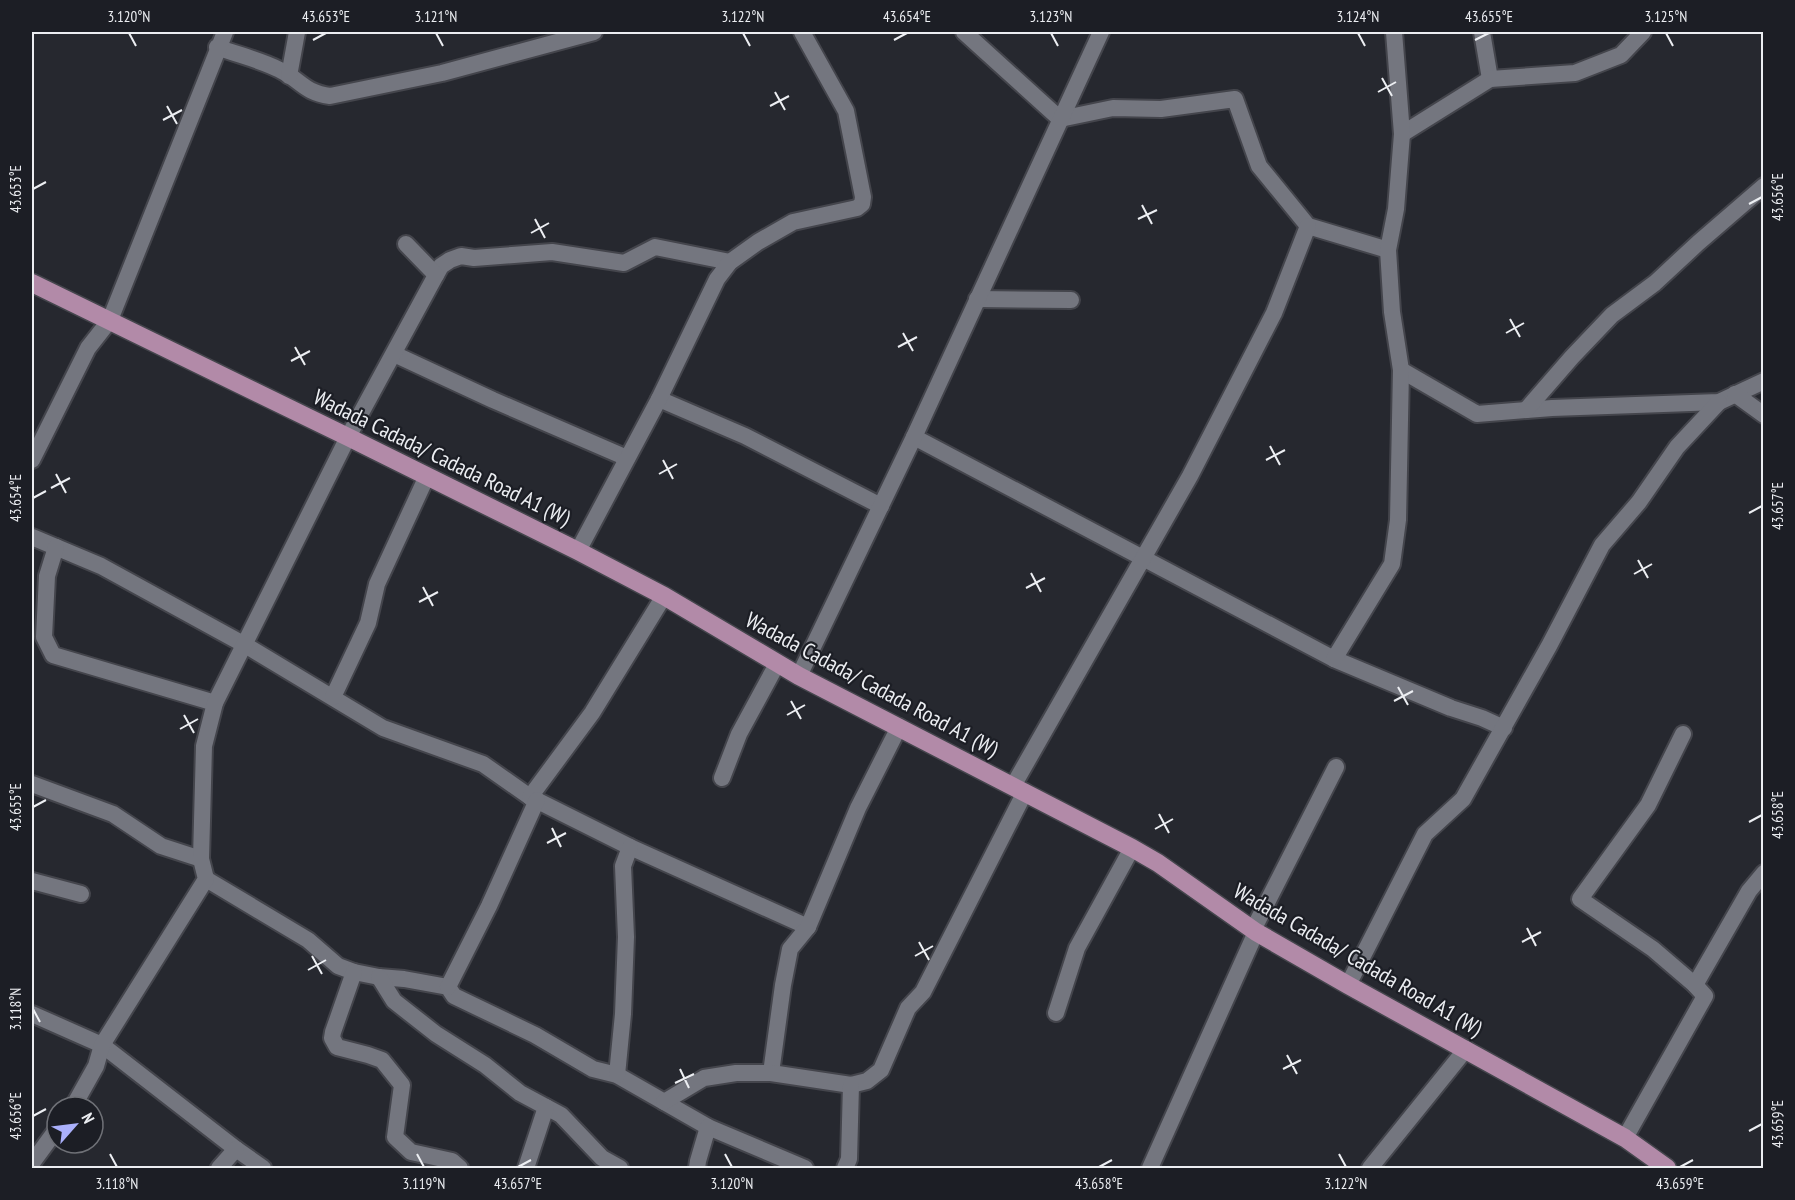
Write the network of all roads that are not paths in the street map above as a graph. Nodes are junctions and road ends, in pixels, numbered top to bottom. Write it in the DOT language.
graph roads {
  1 [pos="225,32"];
  2 [pos="297,32"];
  3 [pos="594,32"];
  4 [pos="802,32"];
  5 [pos="964,32"];
  6 [pos="1101,32"];
  7 [pos="1394,32"];
  8 [pos="1482,32"];
  9 [pos="1643,32"];
  10 [pos="217,48"];
  11 [pos="289,76"];
  12 [pos="1490,79"];
  13 [pos="1060,119"];
  14 [pos="1402,134"];
  15 [pos="1764,186"];
  16 [pos="1308,226"];
  17 [pos="406,244"];
  18 [pos="1388,250"];
  19 [pos="730,262"];
  20 [pos="436,275"];
  21 [pos="32,284"];
  22 [pos="977,299"];
  23 [pos="1071,300"];
  24 [pos="110,320"];
  25 [pos="394,354"];
  26 [pos="1401,370"];
  27 [pos="1764,381"];
  28 [pos="1735,394"];
  29 [pos="659,399"];
  30 [pos="1719,402"];
  31 [pos="1526,410"];
  32 [pos="1764,415"];
  33 [pos="348,436"];
  34 [pos="914,437"];
  35 [pos="627,458"];
  36 [pos="32,460"];
  37 [pos="427,476"];
  38 [pos="881,506"];
  39 [pos="32,537"];
  40 [pos="56,548"];
  41 [pos="578,551"];
  42 [pos="1142,558"];
  43 [pos="664,596"];
  44 [pos="245,645"];
  45 [pos="1334,659"];
  46 [pos="777,664"];
  47 [pos="799,676"];
  48 [pos="333,697"];
  49 [pos="215,703"];
  50 [pos="899,728"];
  51 [pos="1504,728"];
  52 [pos="1683,734"];
  53 [pos="1336,767"];
  54 [pos="722,778"];
  55 [pos="32,784"];
  56 [pos="1019,789"];
  57 [pos="534,799"];
  58 [pos="630,848"];
  59 [pos="1132,849"];
  60 [pos="201,859"];
  61 [pos="1764,873"];
  62 [pos="206,879"];
  63 [pos="32,881"];
  64 [pos="81,894"];
  65 [pos="808,927"];
  66 [pos="1255,931"];
  67 [pos="354,972"];
  68 [pos="379,977"];
  69 [pos="1348,985"];
  70 [pos="1695,985"];
  71 [pos="448,987"];
  72 [pos="1056,1013"];
  73 [pos="32,1014"];
  74 [pos="102,1045"];
  75 [pos="1466,1049"];
  76 [pos="771,1073"];
  77 [pos="617,1075"];
  78 [pos="851,1085"];
  79 [pos="80,1095"];
  80 [pos="664,1102"];
  81 [pos="546,1107"];
  82 [pos="708,1127"];
  83 [pos="1625,1138"];
  84 [pos="45,1145"];
  85 [pos="236,1149"];
  86 [pos="32,1163"];
  87 [pos="611,1167"];
  88 [pos="219,1168"];
  89 [pos="263,1168"];
  90 [pos="460,1168"];
  91 [pos="526,1168"];
  92 [pos="697,1168"];
  93 [pos="805,1168"];
  94 [pos="845,1168"];
  95 [pos="1150,1168"];
  96 [pos="1370,1168"];
  97 [pos="1667,1168"];
  1 -- 10 [label="street"];
  2 -- 11 [label="street"];
  3 -- 11 [label="street"];
  4 -- 19 [label="street"];
  5 -- 13 [label="street"];
  6 -- 13 [label="street"];
  7 -- 14 [label="street"];
  8 -- 12 [label="street"];
  9 -- 12 [label="street"];
  10 -- 11 [label="street"];
  10 -- 24 [label="street"];
  12 -- 14 [label="street"];
  13 -- 16 [label="street"];
  13 -- 22 [label="street"];
  14 -- 18 [label="street"];
  15 -- 31 [label="street"];
  16 -- 18 [label="street"];
  16 -- 42 [label="street"];
  17 -- 20 [label="street"];
  18 -- 26 [label="street"];
  19 -- 20 [label="street"];
  19 -- 29 [label="street"];
  20 -- 25 [label="street"];
  21 -- 24 [label="main road, Wadada Cadada/ Cadada Road A1 (W)"];
  22 -- 23 [label="street"];
  22 -- 34 [label="street"];
  24 -- 33 [label="main road, Wadada Cadada/ Cadada Road A1 (W)"];
  24 -- 36 [label="street"];
  25 -- 33 [label="street"];
  25 -- 35 [label="street"];
  26 -- 31 [label="street"];
  26 -- 45 [label="street"];
  27 -- 28 [label="street"];
  28 -- 30 [label="street"];
  28 -- 32 [label="street"];
  29 -- 35 [label="street"];
  29 -- 38 [label="street"];
  30 -- 31 [label="street"];
  30 -- 51 [label="street"];
  33 -- 37 [label="main road, Wadada Cadada/ Cadada Road A1 (W)"];
  33 -- 44 [label="street"];
  34 -- 38 [label="street"];
  34 -- 42 [label="street"];
  35 -- 41 [label="street"];
  37 -- 41 [label="main road, Wadada Cadada/ Cadada Road A1 (W)"];
  37 -- 48 [label="street"];
  38 -- 47 [label="street"];
  39 -- 40 [label="street"];
  40 -- 44 [label="street"];
  40 -- 49 [label="street"];
  41 -- 43 [label="main road, Wadada Cadada/ Cadada Road A1 (W)"];
  42 -- 45 [label="street"];
  42 -- 56 [label="street"];
  43 -- 46 [label="main road, Wadada Cadada/ Cadada Road A1 (W)"];
  43 -- 57 [label="street"];
  44 -- 48 [label="street"];
  44 -- 49 [label="street"];
  45 -- 51 [label="street"];
  46 -- 47 [label="main road, Wadada Cadada/ Cadada Road A1 (W)"];
  46 -- 54 [label="street"];
  47 -- 50 [label="main road, Wadada Cadada/ Cadada Road A1 (W)"];
  48 -- 57 [label="street"];
  49 -- 60 [label="street"];
  50 -- 56 [label="main road, Wadada Cadada/ Cadada Road A1 (W)"];
  50 -- 65 [label="street"];
  51 -- 69 [label="street"];
  52 -- 70 [label="street"];
  53 -- 66 [label="street"];
  55 -- 60 [label="street"];
  56 -- 59 [label="main road, Wadada Cadada/ Cadada Road A1 (W)"];
  56 -- 78 [label="street"];
  57 -- 58 [label="street"];
  57 -- 71 [label="street"];
  58 -- 65 [label="street"];
  58 -- 77 [label="street"];
  59 -- 66 [label="main road, Wadada Cadada/ Cadada Road A1 (W)"];
  59 -- 72 [label="street"];
  60 -- 62 [label="street"];
  61 -- 70 [label="street"];
  62 -- 67 [label="street"];
  62 -- 74 [label="street"];
  63 -- 64 [label="street"];
  65 -- 76 [label="street"];
  66 -- 69 [label="main road, Wadada Cadada/ Cadada Road A1 (W)"];
  66 -- 95 [label="street"];
  67 -- 68 [label="street"];
  67 -- 90 [label="street"];
  68 -- 71 [label="street"];
  68 -- 81 [label="street"];
  69 -- 75 [label="main road, Wadada Cadada/ Cadada Road A1 (W)"];
  70 -- 83 [label="street"];
  71 -- 77 [label="street"];
  73 -- 74 [label="street"];
  74 -- 79 [label="street"];
  74 -- 85 [label="street"];
  75 -- 83 [label="main road, Wadada Cadada/ Cadada Road A1 (W)"];
  75 -- 96 [label="street"];
  76 -- 78 [label="street"];
  76 -- 80 [label="street"];
  77 -- 80 [label="street"];
  78 -- 94 [label="street"];
  80 -- 82 [label="street"];
  81 -- 87 [label="street"];
  81 -- 91 [label="street"];
  82 -- 92 [label="street"];
  82 -- 93 [label="street"];
  83 -- 97 [label="main road, Wadada Cadada/ Cadada Road A1 (W)"];
  84 -- 86 [label="street"];
  85 -- 88 [label="street"];
  85 -- 89 [label="street"];
}
